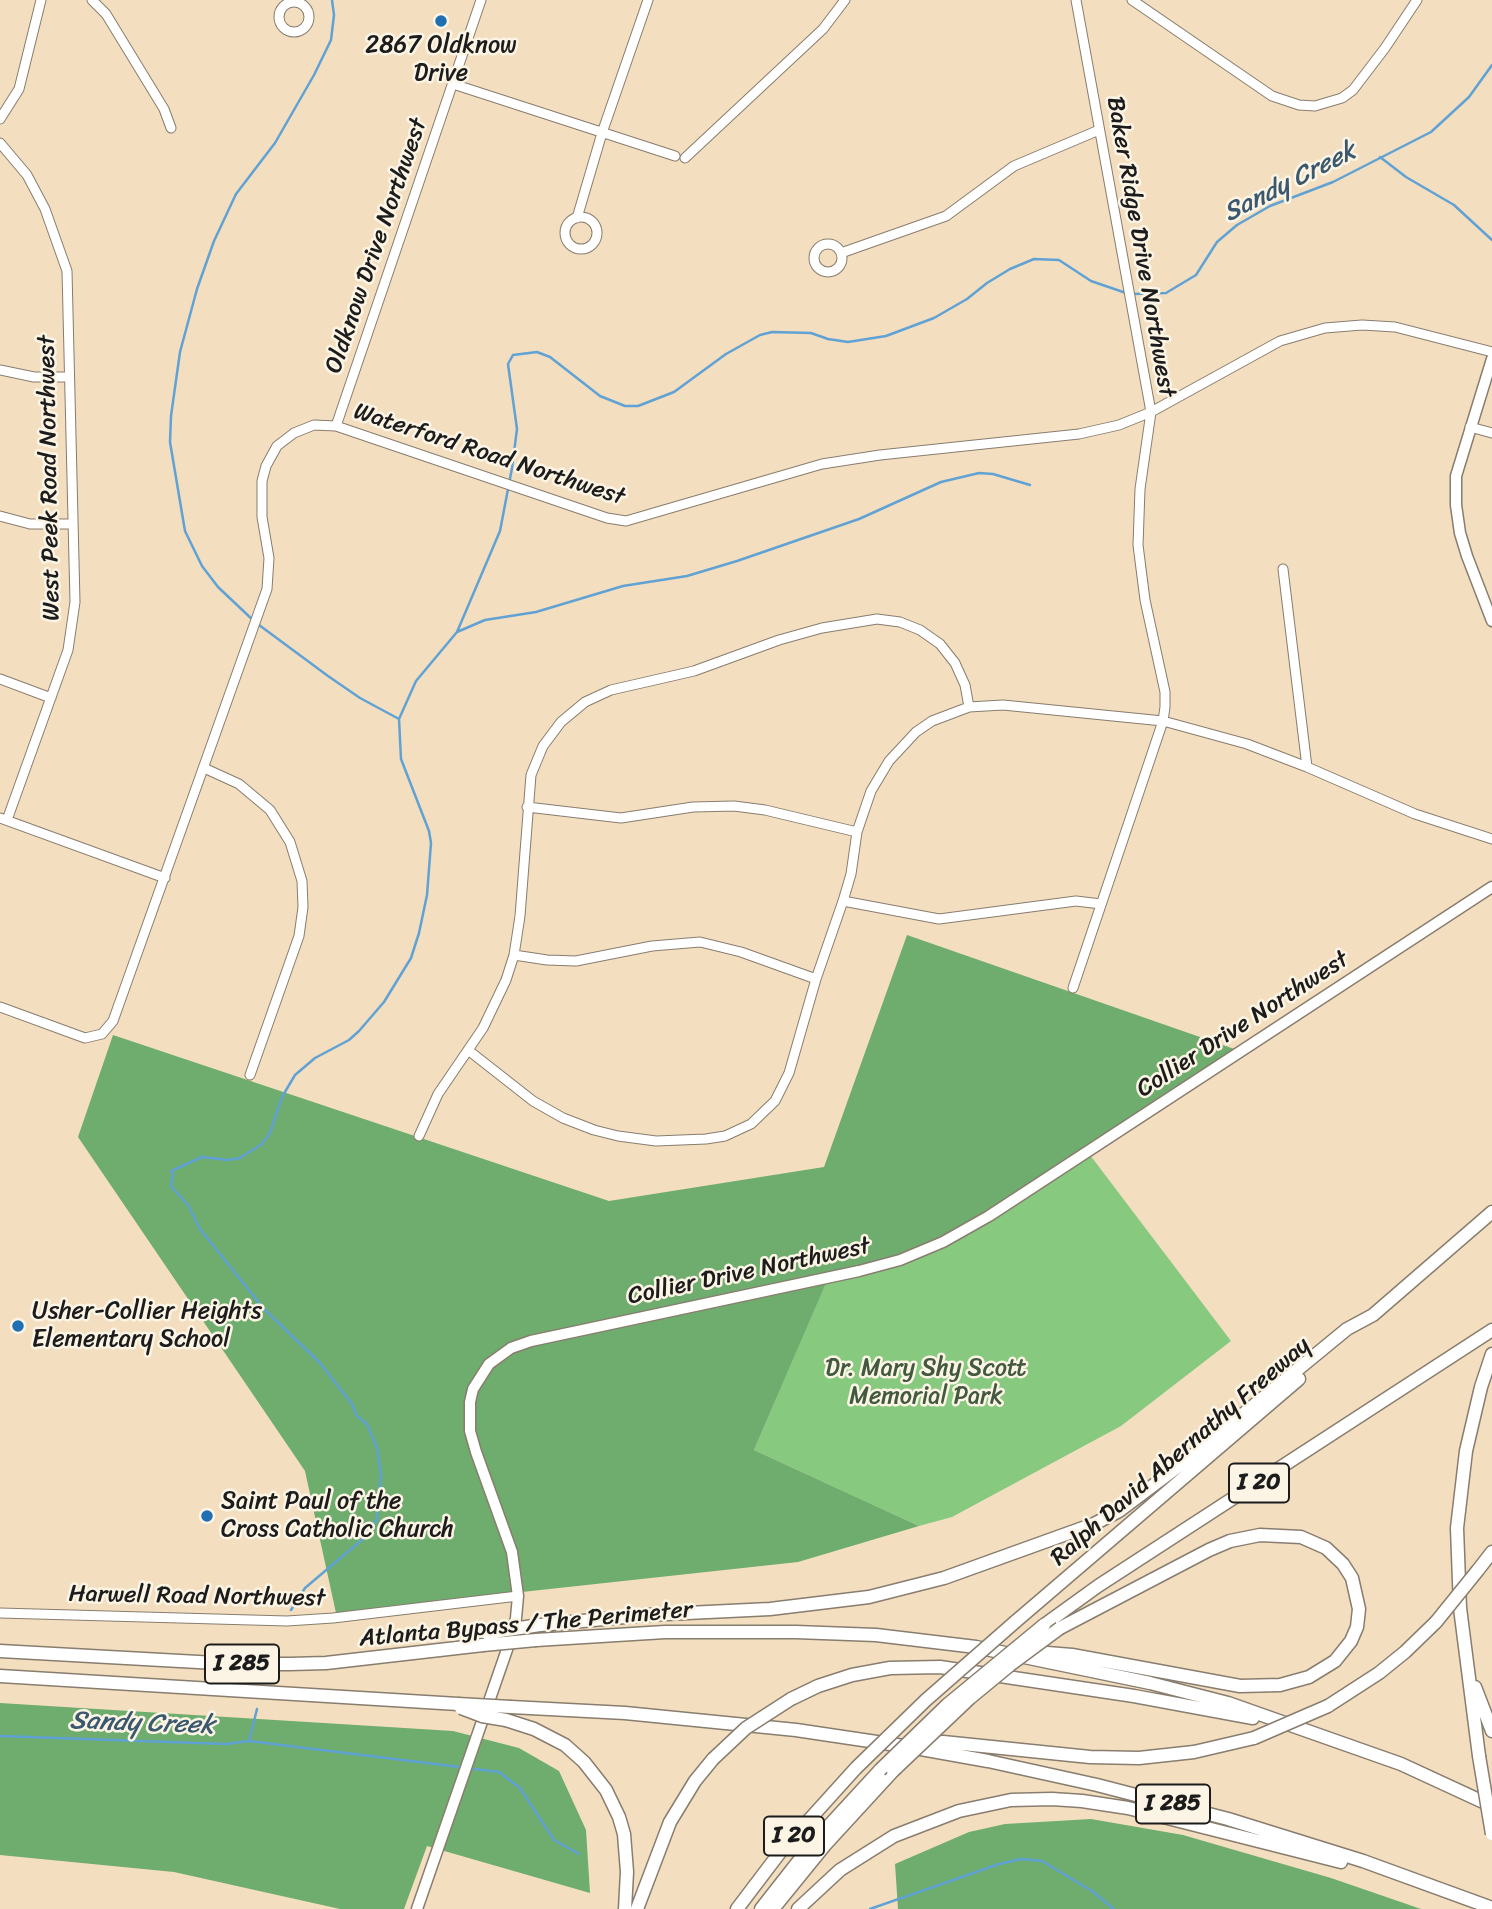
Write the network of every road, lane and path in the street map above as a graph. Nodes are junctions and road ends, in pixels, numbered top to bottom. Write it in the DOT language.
graph roads {
  1 [pos="41,0"];
  2 [pos="92,0"];
  3 [pos="481,0"];
  4 [pos="648,0"];
  5 [pos="845,0"];
  6 [pos="1076,0"];
  7 [pos="1132,0"];
  8 [pos="1412,2"];
  9 [pos="453,84"];
  10 [pos="0,119"];
  11 [pos="171,128"];
  12 [pos="1099,130"];
  13 [pos="602,132"];
  14 [pos="0,143"];
  15 [pos="577,218"];
  16 [pos="841,253"];
  17 [pos="1492,352"];
  18 [pos="1492,359"];
  19 [pos="0,370"];
  20 [pos="69,377"];
  21 [pos="1151,412"];
  22 [pos="336,426"];
  23 [pos="1470,427"];
  24 [pos="1492,433"];
  25 [pos="0,516"];
  26 [pos="73,524"];
  27 [pos="1283,569"];
  28 [pos="1492,621"];
  29 [pos="0,679"];
  30 [pos="51,698"];
  31 [pos="969,707"];
  32 [pos="1163,721"];
  33 [pos="1307,767"];
  34 [pos="204,768"];
  35 [pos="527,807"];
  36 [pos="4,819"];
  37 [pos="857,832"];
  38 [pos="1492,839"];
  39 [pos="165,878"];
  40 [pos="1492,887"];
  41 [pos="843,901"];
  42 [pos="1101,904"];
  43 [pos="513,955"];
  44 [pos="816,979"];
  45 [pos="1073,988"];
  46 [pos="0,1007"];
  47 [pos="468,1050"];
  48 [pos="250,1075"];
  49 [pos="419,1136"];
  50 [pos="1492,1212"];
  51 [pos="1373,1315"];
  52 [pos="1492,1330"];
  53 [pos="1492,1354"];
  54 [pos="1492,1552"];
  55 [pos="518,1596"];
  56 [pos="0,1613"];
  57 [pos="484,1639"];
  58 [pos="1464,1640"];
  59 [pos="976,1647"];
  60 [pos="0,1651"];
  61 [pos="0,1676"];
  62 [pos="508,1713"];
  63 [pos="1301,1728"];
  64 [pos="1492,1731"];
  65 [pos="910,1747"];
  66 [pos="886,1771"];
  67 [pos="1492,1806"];
  68 [pos="1492,1834"];
  69 [pos="1429,1885"];
  70 [pos="1492,1908"];
  71 [pos="417,1909"];
  72 [pos="625,1909"];
  73 [pos="637,1909"];
  74 [pos="737,1909"];
  75 [pos="761,1909"];
  76 [pos="773,1909"];
  77 [pos="798,1909"];
  1 -- 10 [label="street"];
  2 -- 11 [label="street"];
  3 -- 9 [label="street, Oldknow Drive Northwest"];
  4 -- 13 [label="street"];
  5 -- 13 [label="street"];
  6 -- 12 [label="street, Baker Ridge Drive Northwest"];
  7 -- 8 [label="street"];
  9 -- 13 [label="street"];
  9 -- 22 [label="street, Oldknow Drive Northwest"];
  12 -- 16 [label="street"];
  12 -- 21 [label="street, Baker Ridge Drive Northwest"];
  13 -- 15 [label="street"];
  14 -- 20 [label="street, West Peek Road Northwest"];
  17 -- 21 [label="street, Waterford Road Northwest"];
  18 -- 23 [label="main road"];
  19 -- 20 [label="street"];
  20 -- 26 [label="street, West Peek Road Northwest"];
  21 -- 22 [label="street, Waterford Road Northwest"];
  21 -- 32 [label="street, Baker Ridge Drive Northwest"];
  22 -- 34 [label="street, Waterford Road Northwest"];
  23 -- 24 [label="street"];
  23 -- 28 [label="main road"];
  25 -- 26 [label="street"];
  26 -- 30 [label="street, West Peek Road Northwest"];
  27 -- 33 [label="street"];
  29 -- 30 [label="street"];
  30 -- 36 [label="street, West Peek Road Northwest"];
  31 -- 32 [label="street"];
  31 -- 35 [label="street"];
  31 -- 37 [label="street"];
  32 -- 33 [label="street"];
  32 -- 42 [label="street, Baker Ridge Drive Northwest"];
  33 -- 38 [label="street"];
  34 -- 39 [label="street, Waterford Road Northwest"];
  34 -- 48 [label="street"];
  35 -- 37 [label="street"];
  35 -- 43 [label="street"];
  36 -- 39 [label="street"];
  37 -- 41 [label="street"];
  39 -- 46 [label="street, Waterford Road Northwest"];
  40 -- 55 [label="main road, Collier Drive Northwest"];
  41 -- 42 [label="street"];
  41 -- 44 [label="street"];
  42 -- 45 [label="street, Baker Ridge Drive Northwest"];
  43 -- 44 [label="street"];
  43 -- 47 [label="street"];
  44 -- 47 [label="street"];
  47 -- 49 [label="street"];
  50 -- 51 [label="highway, I 20"];
  51 -- 57 [label="highway, bridge"];
  51 -- 74 [label="highway, Ralph David Abernathy Freeway / I 20, bridge"];
  52 -- 66 [label="highway, I 20, bridge"];
  53 -- 58 [label="highway"];
  54 -- 65 [label="highway, bridge"];
  55 -- 56 [label="street, Harwell Road Northwest"];
  55 -- 71 [label="main road, Collier Drive Northwest"];
  57 -- 59 [label="highway, Atlanta Bypass / The Perimeter / I 285, bridge"];
  57 -- 60 [label="highway, Atlanta Bypass / The Perimeter / I 285"];
  58 -- 64 [label="highway"];
  58 -- 68 [label="highway, bridge"];
  59 -- 63 [label="highway, Atlanta Bypass / The Perimeter / I 285"];
  59 -- 66 [label="highway, bridge"];
  61 -- 62 [label="highway, I 285, bridge"];
  62 -- 65 [label="highway, I 285"];
  62 -- 72 [label="highway"];
  63 -- 67 [label="highway, Atlanta Bypass / The Perimeter / I 285"];
  63 -- 73 [label="highway, bridge"];
  65 -- 69 [label="highway, I 285"];
  66 -- 75 [label="highway, I 20"];
  66 -- 76 [label="highway"];
  69 -- 70 [label="highway, I 285"];
  69 -- 77 [label="highway"];
}
